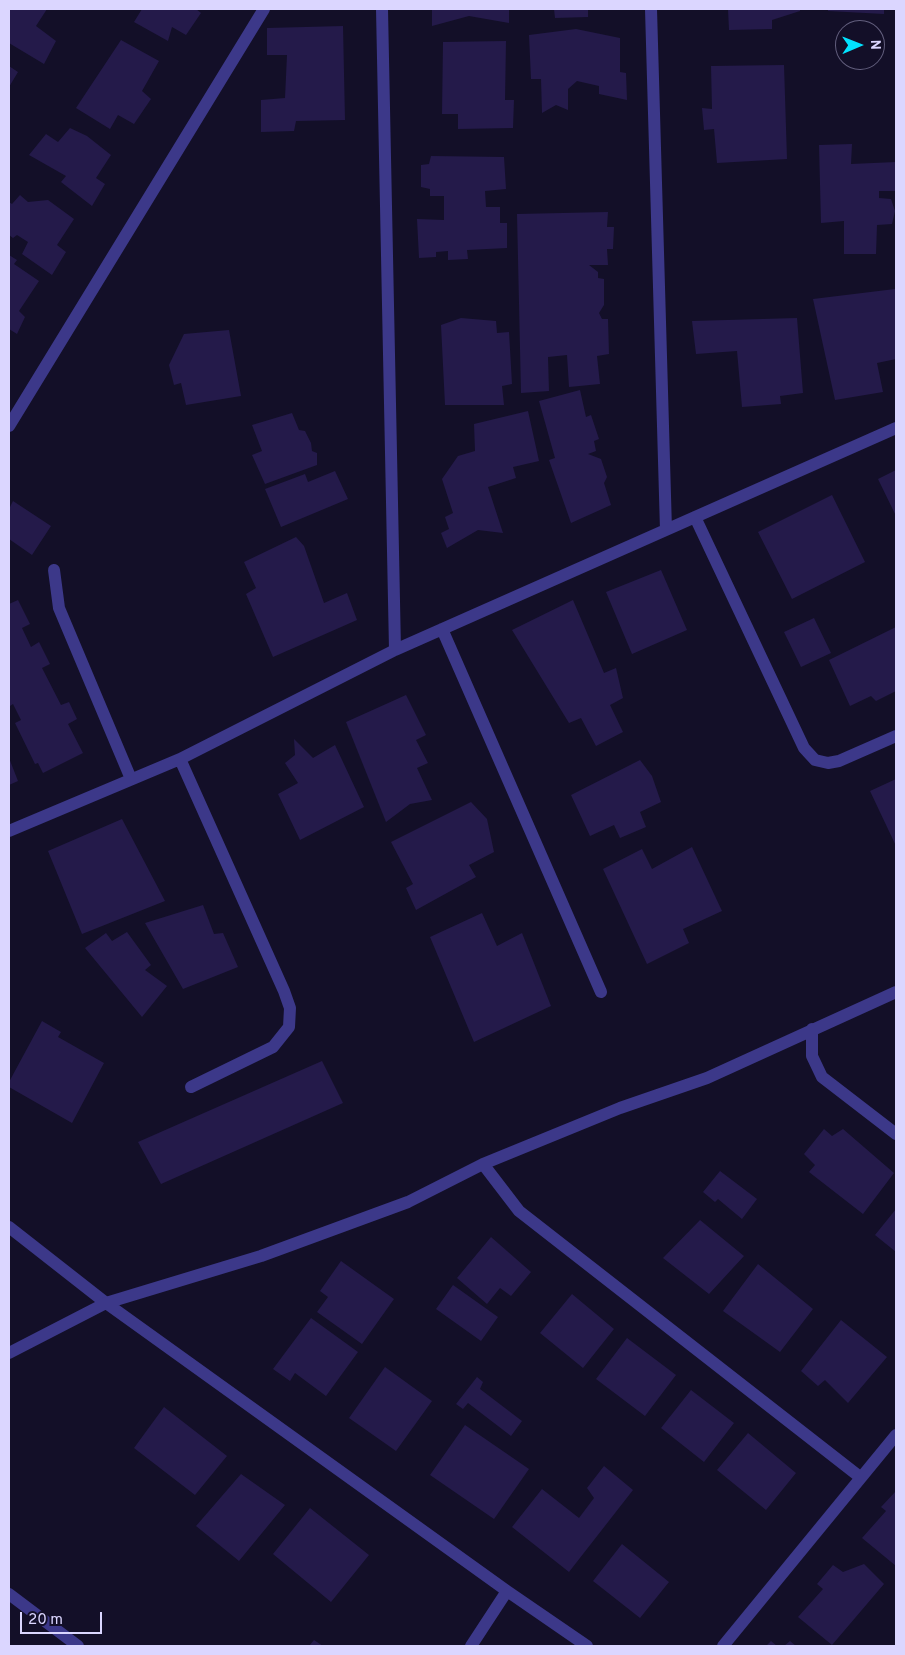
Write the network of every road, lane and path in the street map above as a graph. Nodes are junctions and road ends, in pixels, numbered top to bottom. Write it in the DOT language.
graph roads {
  1 [pos="264,9"];
  2 [pos="382,9"];
  3 [pos="651,9"];
  4 [pos="9,426"];
  5 [pos="896,428"];
  6 [pos="695,517"];
  7 [pos="666,530"];
  8 [pos="54,570"];
  9 [pos="442,629"];
  10 [pos="395,650"];
  11 [pos="896,736"];
  12 [pos="180,759"];
  13 [pos="131,780"];
  14 [pos="9,831"];
  15 [pos="601,992"];
  16 [pos="896,992"];
  17 [pos="812,1029"];
  18 [pos="192,1088"];
  19 [pos="896,1134"];
  20 [pos="482,1164"];
  21 [pos="9,1227"];
  22 [pos="106,1302"];
  23 [pos="9,1353"];
  24 [pos="896,1435"];
  25 [pos="860,1477"];
  26 [pos="507,1591"];
  27 [pos="9,1594"];
  28 [pos="78,1646"];
  29 [pos="470,1646"];
  30 [pos="587,1646"];
  31 [pos="723,1646"];
  1 -- 4 [label="street"];
  2 -- 10 [label="street"];
  3 -- 7 [label="street"];
  5 -- 6 [label="street"];
  6 -- 7 [label="street"];
  6 -- 11 [label="street"];
  7 -- 9 [label="street"];
  8 -- 13 [label="street"];
  9 -- 10 [label="street"];
  9 -- 15 [label="street"];
  10 -- 12 [label="street"];
  12 -- 13 [label="street"];
  12 -- 18 [label="street"];
  13 -- 14 [label="street"];
  16 -- 17 [label="street"];
  17 -- 19 [label="street"];
  17 -- 20 [label="street"];
  20 -- 22 [label="street"];
  20 -- 25 [label="street"];
  21 -- 22 [label="street"];
  22 -- 23 [label="street"];
  22 -- 26 [label="street"];
  24 -- 25 [label="street"];
  25 -- 31 [label="street"];
  26 -- 29 [label="street"];
  26 -- 30 [label="street"];
  27 -- 28 [label="street"];
}
